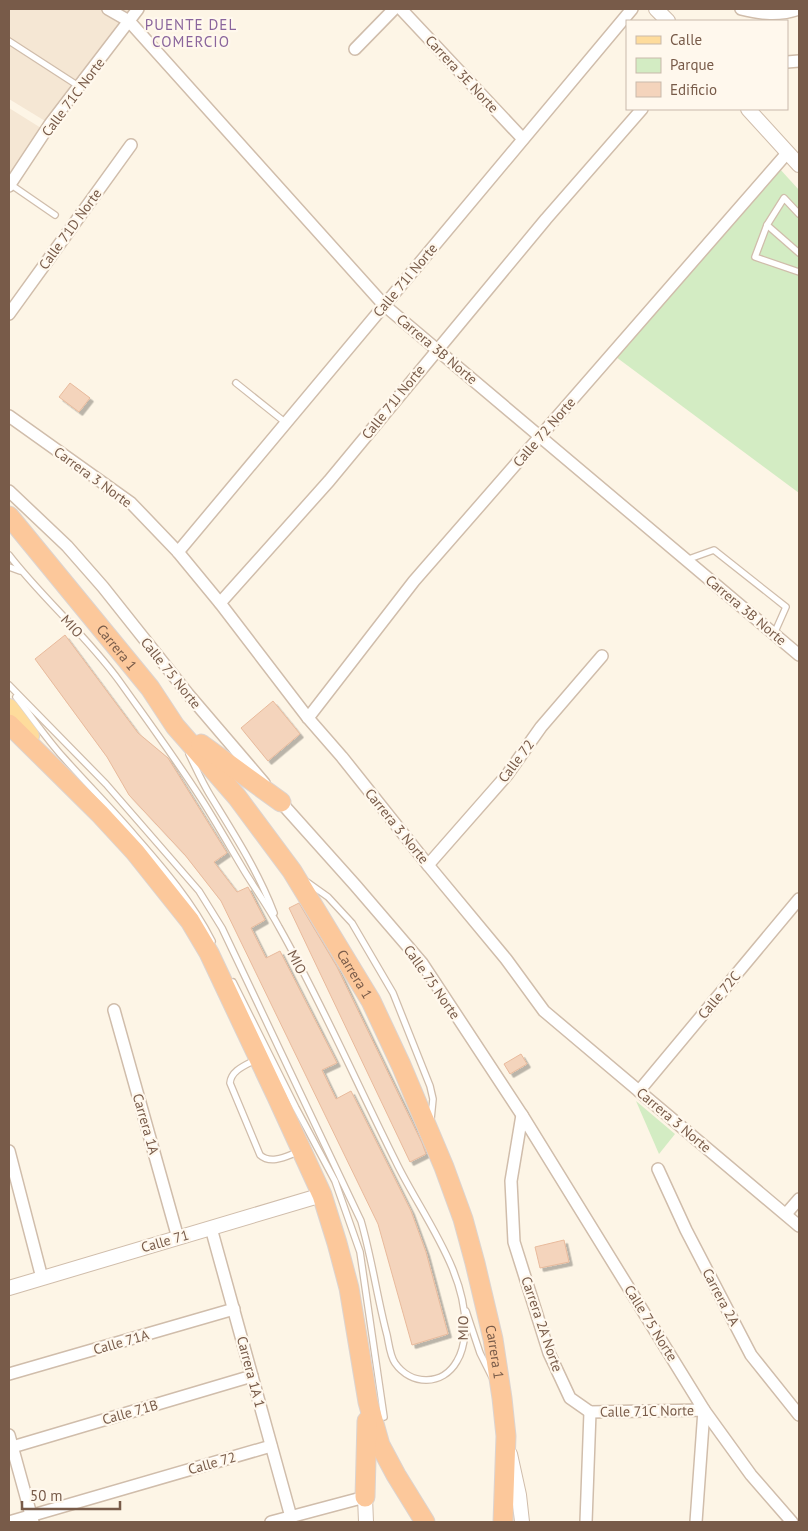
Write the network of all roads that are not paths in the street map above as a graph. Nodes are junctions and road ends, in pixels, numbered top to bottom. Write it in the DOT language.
graph roads {
  1 [pos="108,9"];
  2 [pos="138,9"];
  3 [pos="394,9"];
  4 [pos="401,9"];
  5 [pos="632,9"];
  6 [pos="656,9"];
  7 [pos="741,9"];
  8 [pos="799,9"];
  9 [pos="667,20"];
  10 [pos="128,21"];
  11 [pos="9,42"];
  12 [pos="355,49"];
  13 [pos="80,87"];
  14 [pos="641,110"];
  15 [pos="749,110"];
  16 [pos="523,139"];
  17 [pos="131,145"];
  18 [pos="788,152"];
  19 [pos="799,165"];
  20 [pos="9,185"];
  21 [pos="799,214"];
  22 [pos="55,215"];
  23 [pos="767,225"];
  24 [pos="799,254"];
  25 [pos="799,272"];
  26 [pos="384,305"];
  27 [pos="9,314"];
  28 [pos="437,349"];
  29 [pos="236,383"];
  30 [pos="9,416"];
  31 [pos="286,423"];
  32 [pos="540,437"];
  33 [pos="9,491"];
  34 [pos="9,516"];
  35 [pos="178,552"];
  36 [pos="9,554"];
  37 [pos="686,560"];
  38 [pos="9,567"];
  39 [pos="22,572"];
  40 [pos="220,602"];
  41 [pos="774,634"];
  42 [pos="799,655"];
  43 [pos="602,656"];
  44 [pos="9,686"];
  45 [pos="9,708"];
  46 [pos="308,718"];
  47 [pos="176,726"];
  48 [pos="10,728"];
  49 [pos="60,774"];
  50 [pos="281,802"];
  51 [pos="130,831"];
  52 [pos="428,865"];
  53 [pos="164,888"];
  54 [pos="799,899"];
  55 [pos="278,925"];
  56 [pos="214,944"];
  57 [pos="231,979"];
  58 [pos="114,1010"];
  59 [pos="259,1058"];
  60 [pos="639,1091"];
  61 [pos="522,1115"];
  62 [pos="309,1148"];
  63 [pos="9,1152"];
  64 [pos="658,1169"];
  65 [pos="322,1195"];
  66 [pos="799,1198"];
  67 [pos="786,1214"];
  68 [pos="799,1226"];
  69 [pos="211,1228"];
  70 [pos="178,1238"];
  71 [pos="42,1278"];
  72 [pos="9,1288"];
  73 [pos="464,1304"];
  74 [pos="234,1309"];
  75 [pos="9,1374"];
  76 [pos="252,1376"];
  77 [pos="502,1398"];
  78 [pos="368,1402"];
  79 [pos="704,1410"];
  80 [pos="590,1412"];
  81 [pos="799,1415"];
  82 [pos="384,1417"];
  83 [pos="506,1436"];
  84 [pos="10,1443"];
  85 [pos="271,1446"];
  86 [pos="365,1497"];
  87 [pos="504,1514"];
  88 [pos="291,1517"];
  89 [pos="32,1519"];
  90 [pos="9,1522"];
  91 [pos="272,1522"];
  92 [pos="366,1522"];
  93 [pos="425,1522"];
  94 [pos="522,1522"];
  95 [pos="586,1522"];
  96 [pos="696,1522"];
  97 [pos="792,1522"];
  1 -- 10 [label="street, Carrera 3B Norte"];
  2 -- 10 [label="street, Calle 71C Norte"];
  3 -- 12 [label="street"];
  4 -- 16 [label="street, Carrera 3E Norte"];
  5 -- 16 [label="street, Calle 71I Norte"];
  6 -- 9 [label="street"];
  7 -- 8 [label="street"];
  10 -- 13 [label="street, Calle 71C Norte"];
  10 -- 26 [label="street, Carrera 3B Norte"];
  11 -- 13 [label="lane"];
  13 -- 20 [label="street, Calle 71C Norte"];
  14 -- 28 [label="street, Calle 71J Norte"];
  15 -- 18 [label="street"];
  16 -- 26 [label="street, Calle 71I Norte"];
  17 -- 27 [label="street, Calle 71D Norte"];
  18 -- 19 [label="street"];
  18 -- 32 [label="street, Calle 72 Norte"];
  20 -- 22 [label="lane"];
  21 -- 23 [label="lane"];
  23 -- 24 [label="lane"];
  23 -- 25 [label="lane"];
  26 -- 28 [label="street, Carrera 3B Norte"];
  26 -- 31 [label="street, Calle 71I Norte"];
  28 -- 32 [label="street, Carrera 3B Norte"];
  28 -- 40 [label="street, Calle 71J Norte"];
  29 -- 31 [label="lane"];
  30 -- 35 [label="street, Carrera 3 Norte"];
  31 -- 35 [label="street, Calle 71I Norte"];
  32 -- 37 [label="street, Carrera 3B Norte"];
  32 -- 46 [label="street, Calle 72 Norte"];
  33 -- 50 [label="street, Calle 75 Norte"];
  34 -- 47 [label="highway, Carrera 1"];
  35 -- 40 [label="street, Carrera 3 Norte"];
  36 -- 39 [label="lane, MIO"];
  37 -- 41 [label="street, Carrera 3B Norte"];
  37 -- 41 [label="lane"];
  38 -- 39 [label="lane"];
  39 -- 55 [label="lane, MIO"];
  40 -- 46 [label="street, Carrera 3 Norte"];
  41 -- 42 [label="street, Carrera 3B Norte"];
  43 -- 52 [label="street, Calle 72"];
  44 -- 51 [label="lane"];
  44 -- 73 [label="lane, MIO"];
  45 -- 49 [label="main road"];
  46 -- 52 [label="street, Carrera 3 Norte"];
  47 -- 50 [label="highway"];
  47 -- 55 [label="lane"];
  47 -- 77 [label="highway, Carrera 1"];
  48 -- 49 [label="highway"];
  49 -- 53 [label="highway"];
  50 -- 61 [label="street, Calle 75 Norte"];
  51 -- 53 [label="lane"];
  51 -- 56 [label="lane"];
  52 -- 60 [label="street, Carrera 3 Norte"];
  53 -- 59 [label="highway"];
  54 -- 60 [label="street, Calle 72C"];
  55 -- 73 [label="lane, MIO"];
  57 -- 62 [label="lane"];
  58 -- 70 [label="street, Carrera 1A"];
  59 -- 62 [label="highway"];
  59 -- 62 [label="lane"];
  60 -- 67 [label="street, Carrera 3 Norte"];
  61 -- 79 [label="street, Calle 75 Norte"];
  61 -- 80 [label="street, Carrera 2A Norte"];
  62 -- 65 [label="highway"];
  62 -- 82 [label="lane"];
  63 -- 71 [label="street"];
  64 -- 81 [label="street, Carrera 2A"];
  65 -- 69 [label="street, Calle 71"];
  65 -- 78 [label="highway"];
  66 -- 67 [label="street"];
  67 -- 68 [label="street, Carrera 3 Norte"];
  69 -- 70 [label="street, Calle 71"];
  69 -- 74 [label="street, Carrera 1A 1"];
  70 -- 71 [label="street, Calle 71"];
  71 -- 72 [label="street, Calle 71"];
  73 -- 77 [label="lane"];
  74 -- 75 [label="street, Calle 71A"];
  74 -- 76 [label="street, Carrera 1A 1"];
  76 -- 84 [label="street, Calle 71B"];
  76 -- 85 [label="street, Carrera 1A 1"];
  77 -- 83 [label="highway, Carrera 1"];
  78 -- 86 [label="highway"];
  78 -- 93 [label="highway"];
  79 -- 80 [label="street, Calle 71C Norte"];
  79 -- 96 [label="street"];
  79 -- 97 [label="street, Calle 75 Norte"];
  80 -- 95 [label="street"];
  83 -- 87 [label="highway, Carrera 1"];
  83 -- 94 [label="street"];
  84 -- 89 [label="street"];
  85 -- 88 [label="street, Carrera 1A 1"];
  85 -- 89 [label="street, Calle 72"];
  86 -- 88 [label="street"];
  86 -- 92 [label="street"];
  88 -- 91 [label="street"];
  89 -- 90 [label="street, Calle 72"];
}
